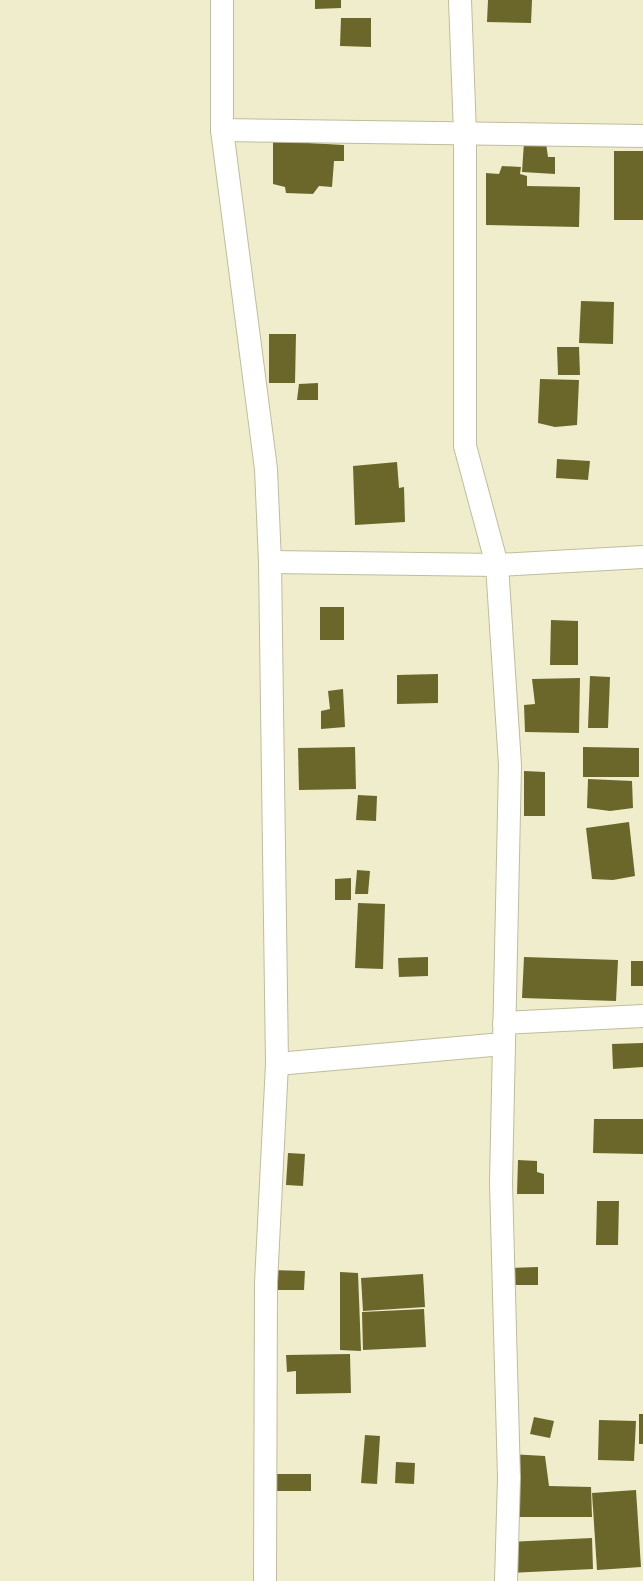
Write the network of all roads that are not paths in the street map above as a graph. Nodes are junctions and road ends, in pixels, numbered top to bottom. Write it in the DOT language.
graph roads {
  1 [pos="222,0"];
  2 [pos="460,0"];
  3 [pos="222,130"];
  4 [pos="465,133"];
  5 [pos="643,136"];
  6 [pos="643,557"];
  7 [pos="270,562"];
  8 [pos="496,564"];
  9 [pos="643,1016"];
  10 [pos="504,1033"];
  11 [pos="277,1064"];
  12 [pos="265,1581"];
  13 [pos="506,1581"];
  1 -- 3 [label="street"];
  2 -- 4 [label="street"];
  3 -- 4 [label="street"];
  3 -- 7 [label="street"];
  4 -- 5 [label="street"];
  4 -- 8 [label="street"];
  6 -- 8 [label="street"];
  7 -- 8 [label="street"];
  7 -- 11 [label="street"];
  8 -- 10 [label="street"];
  9 -- 10 [label="street"];
  10 -- 11 [label="street"];
  10 -- 13 [label="street"];
  11 -- 12 [label="street"];
}
